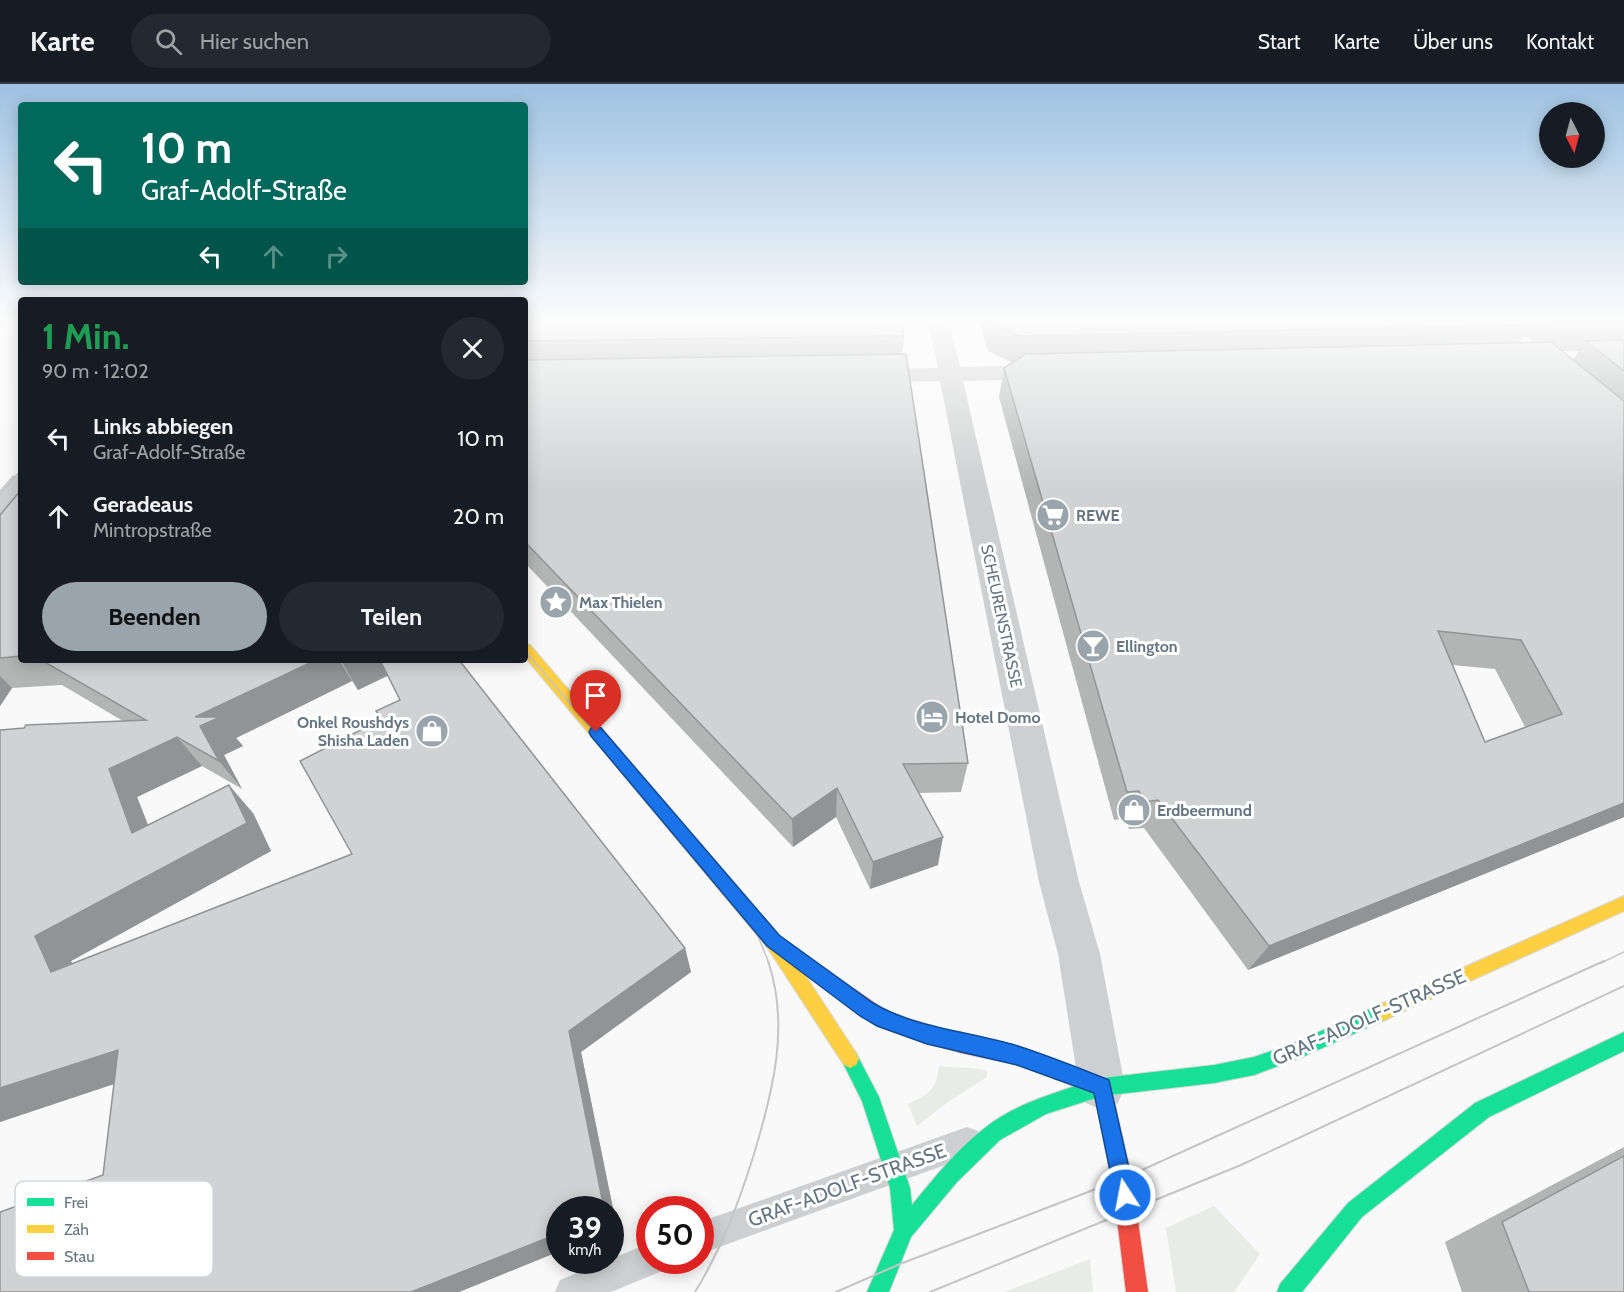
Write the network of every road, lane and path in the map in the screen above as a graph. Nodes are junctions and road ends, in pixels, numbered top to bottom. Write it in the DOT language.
graph roads {
  1 [pos="951,377"];
  2 [pos="18,486"];
  3 [pos="0,507"];
  4 [pos="528,652"];
  5 [pos="1624,903"];
  6 [pos="773,940"];
  7 [pos="1624,1041"];
  8 [pos="1102,1087"];
  9 [pos="993,1133"];
  10 [pos="894,1168"];
  11 [pos="904,1230"];
  12 [pos="714,1233"];
  13 [pos="636,1266"];
  14 [pos="572,1292"];
  15 [pos="878,1292"];
  16 [pos="1137,1292"];
  17 [pos="1288,1292"];
  1 -- 8 [label="street, SCHEURENSTRASSE"];
  2 -- 3 [label="street"];
  4 -- 6 [label="main road"];
  5 -- 8 [label="main road, GRAF-ADOLF-STRASSE"];
  6 -- 8 [label="main road, GRAF-ADOLF-STRASSE"];
  6 -- 10 [label="main road"];
  7 -- 17 [label="main road"];
  8 -- 9 [label="main road, GRAF-ADOLF-STRASSE"];
  8 -- 16 [label="main road"];
  9 -- 10 [label="lane, GRAF-ADOLF-STRASSE"];
  9 -- 11 [label="main road, GRAF-ADOLF-STRASSE"];
  10 -- 11 [label="main road"];
  10 -- 12 [label="lane, GRAF-ADOLF-STRASSE"];
  11 -- 15 [label="main road, GRAF-ADOLF-STRASSE"];
  13 -- 14 [label="lane"];
}
